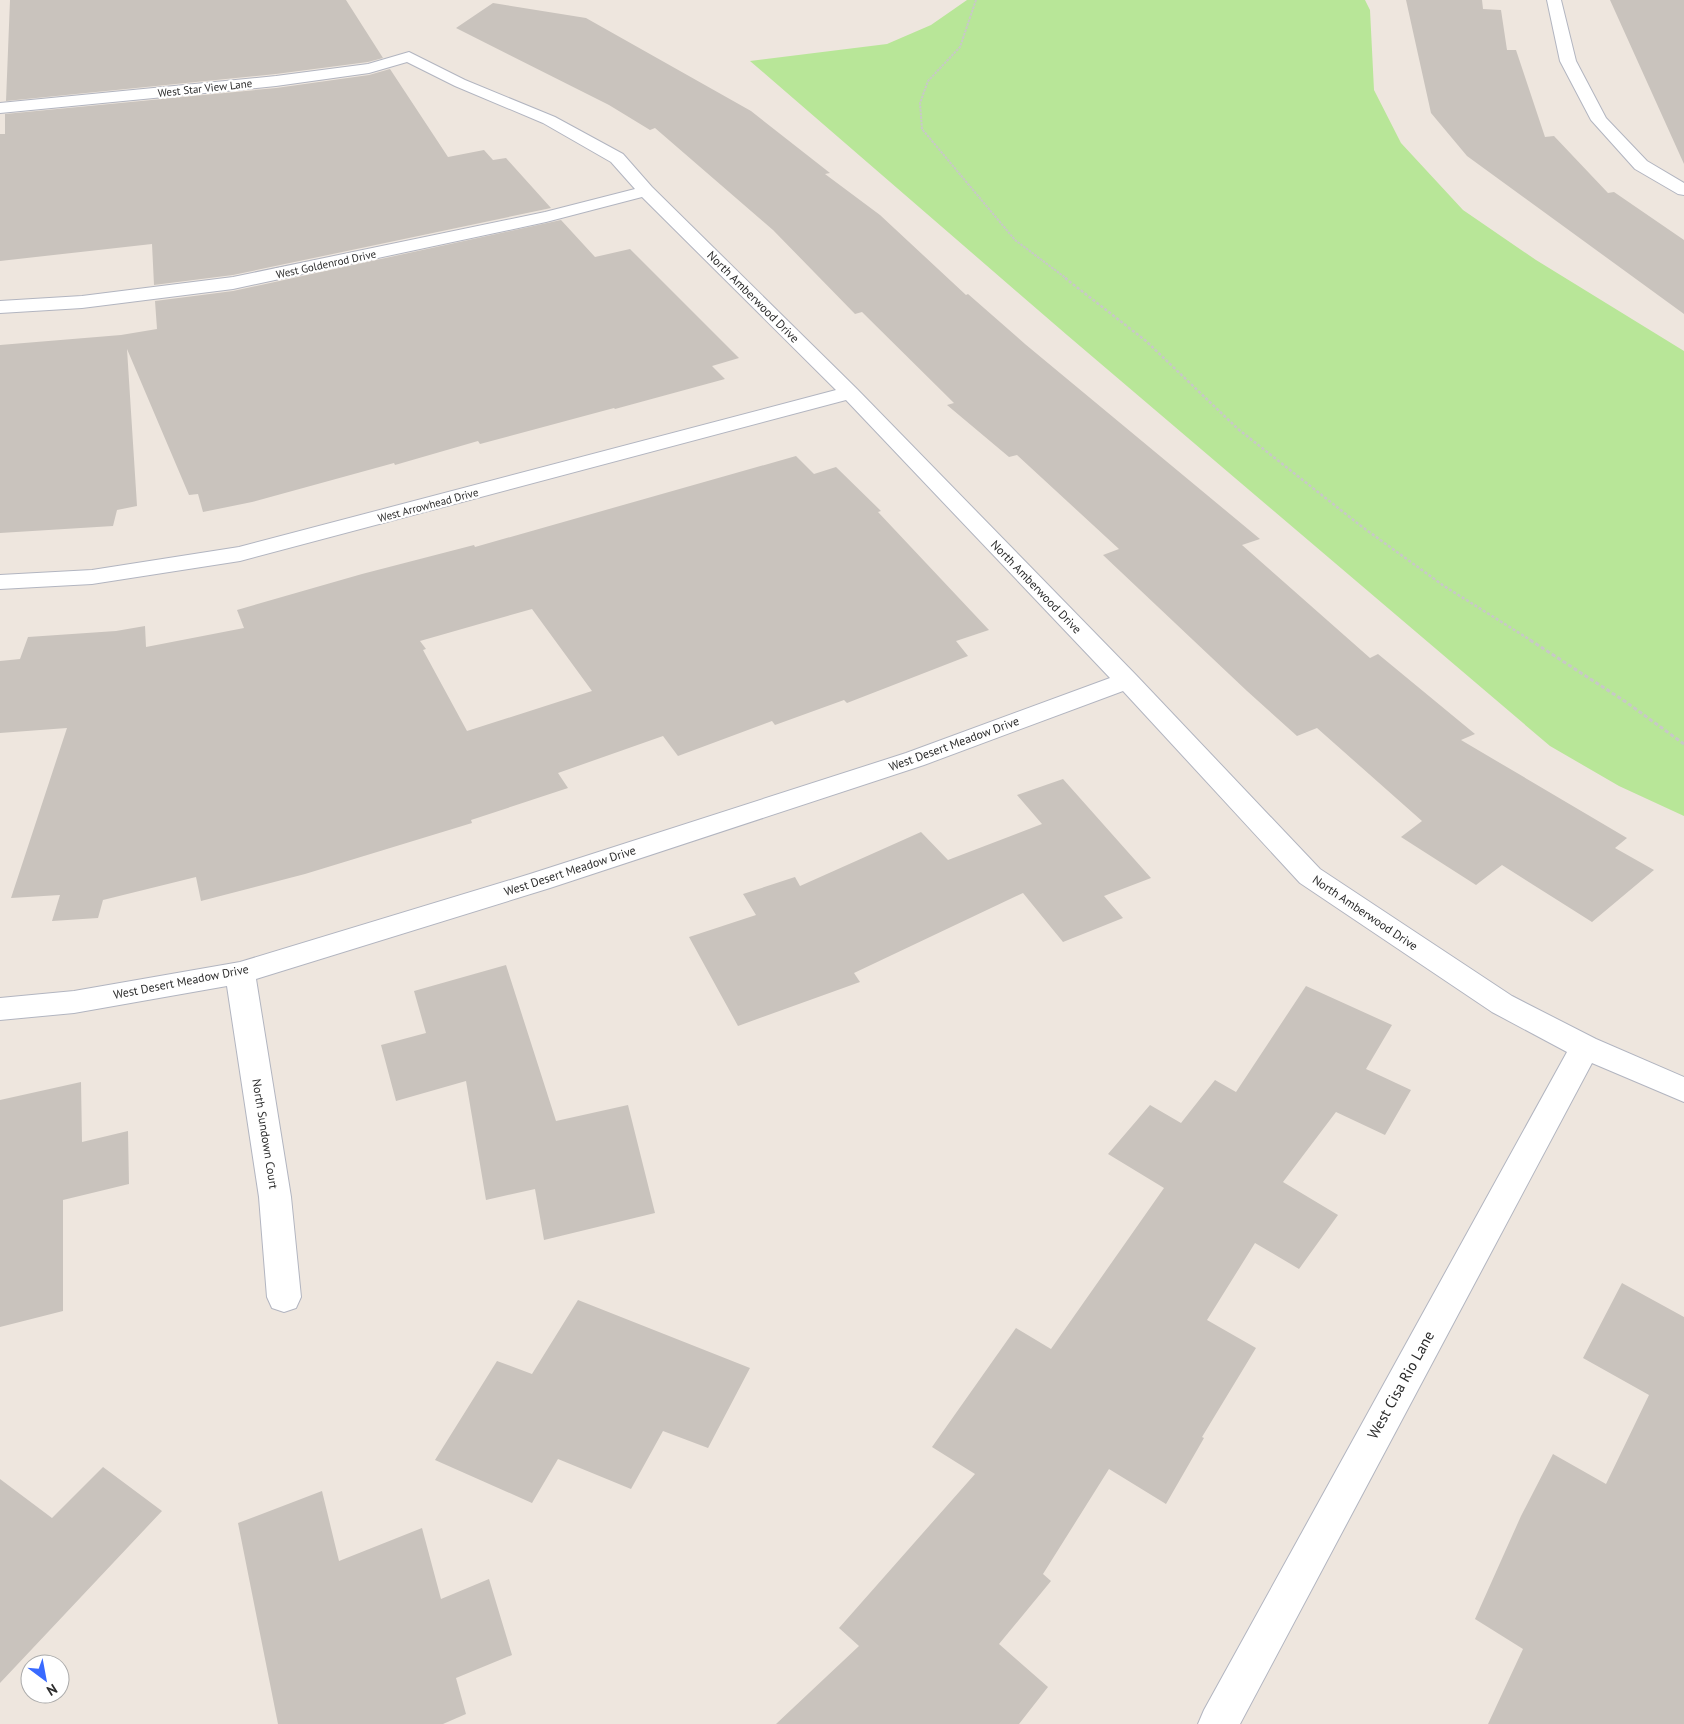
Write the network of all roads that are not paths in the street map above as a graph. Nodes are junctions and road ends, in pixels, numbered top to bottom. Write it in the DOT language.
graph roads {
  1 [pos="1554,0"];
  2 [pos="409,57"];
  3 [pos="0,108"];
  4 [pos="1684,190"];
  5 [pos="646,191"];
  6 [pos="0,307"];
  7 [pos="850,393"];
  8 [pos="0,582"];
  9 [pos="1126,681"];
  10 [pos="240,973"];
  11 [pos="0,1009"];
  12 [pos="1584,1047"];
  13 [pos="1684,1090"];
  14 [pos="284,1297"];
  15 [pos="1218,1724"];
  1 -- 4 [label="street"];
  2 -- 3 [label="street, West Star View Lane"];
  2 -- 5 [label="street, North Amberwood Drive"];
  5 -- 6 [label="street, West Goldenrod Drive"];
  5 -- 7 [label="street, North Amberwood Drive"];
  7 -- 8 [label="street, West Arrowhead Drive"];
  7 -- 9 [label="street, North Amberwood Drive"];
  9 -- 10 [label="street, West Desert Meadow Drive"];
  9 -- 12 [label="street, North Amberwood Drive"];
  10 -- 11 [label="street, West Desert Meadow Drive"];
  10 -- 14 [label="street, North Sundown Court"];
  12 -- 13 [label="street, North Amberwood Drive"];
  12 -- 15 [label="street, West Cisa Rio Lane"];
}
